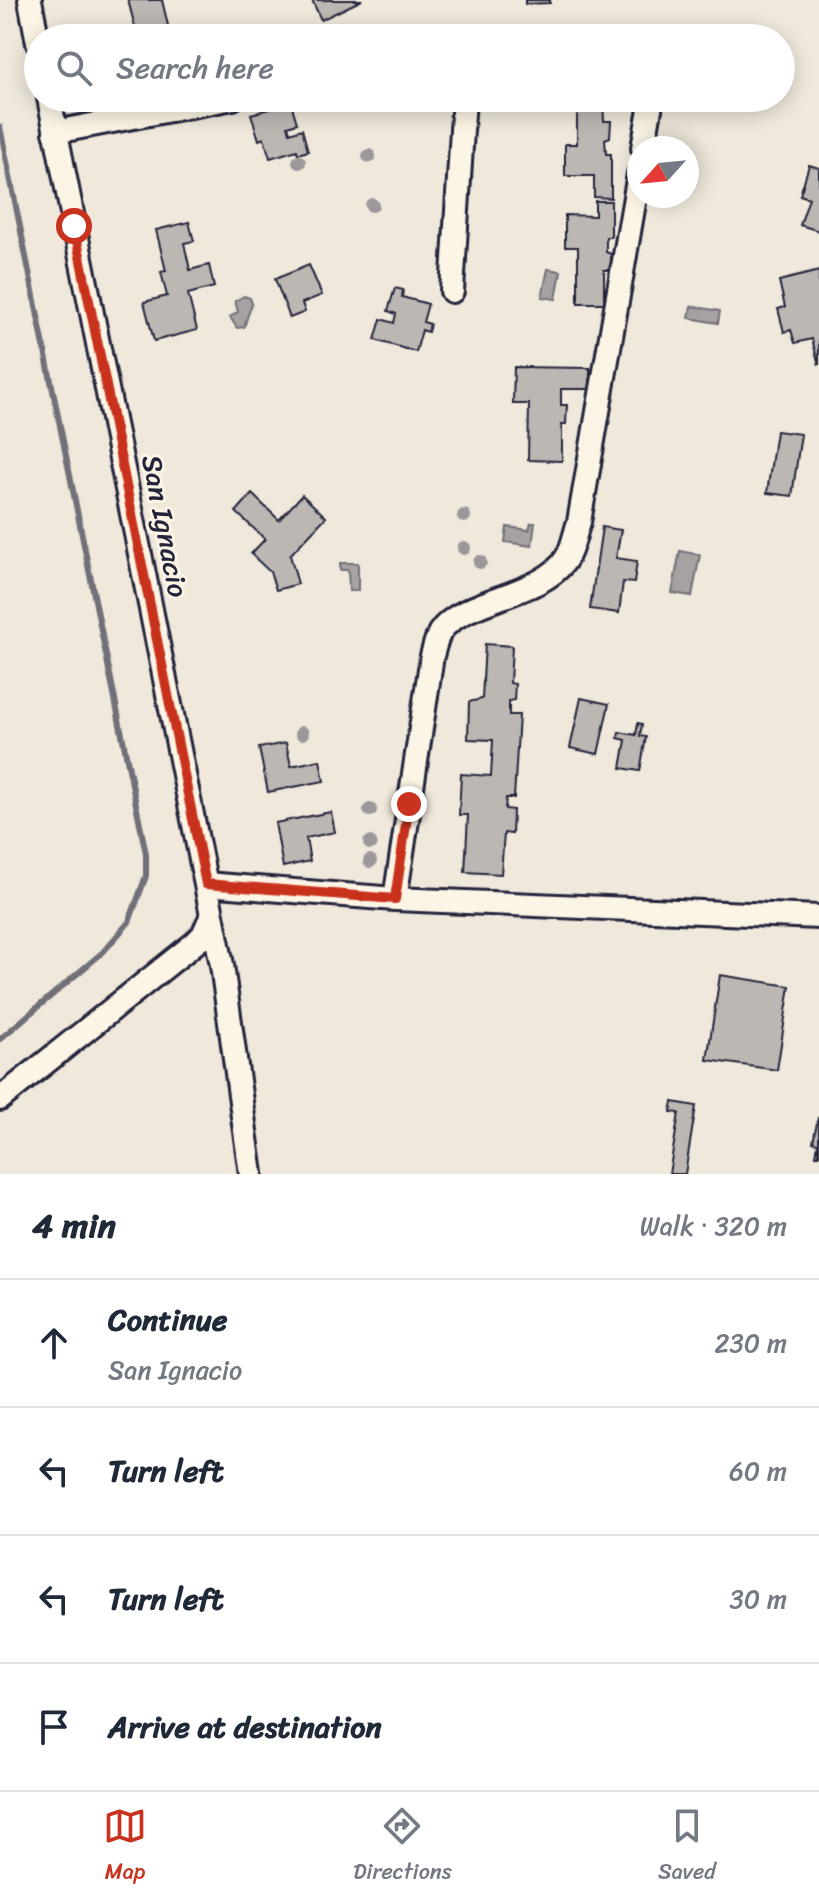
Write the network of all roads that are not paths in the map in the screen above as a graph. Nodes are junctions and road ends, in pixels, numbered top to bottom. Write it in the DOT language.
graph roads {
  1 [pos="30,0"];
  2 [pos="34,24"];
  3 [pos="51,112"];
  4 [pos="160,112"];
  5 [pos="463,112"];
  6 [pos="649,112"];
  7 [pos="55,132"];
  8 [pos="645,136"];
  9 [pos="633,208"];
  10 [pos="452,291"];
  11 [pos="206,884"];
  12 [pos="395,899"];
  13 [pos="212,915"];
  14 [pos="819,917"];
  15 [pos="0,1099"];
  16 [pos="251,1174"];
  1 -- 2 [label="street"];
  3 -- 7 [label="street, San Ignacio"];
  4 -- 7 [label="street"];
  5 -- 10 [label="street"];
  6 -- 8 [label="street"];
  7 -- 11 [label="street, San Ignacio"];
  9 -- 12 [label="street"];
  11 -- 12 [label="street"];
  11 -- 13 [label="street, San Ignacio"];
  12 -- 14 [label="street"];
  13 -- 15 [label="street"];
  13 -- 16 [label="street, San Ignacio"];
}
